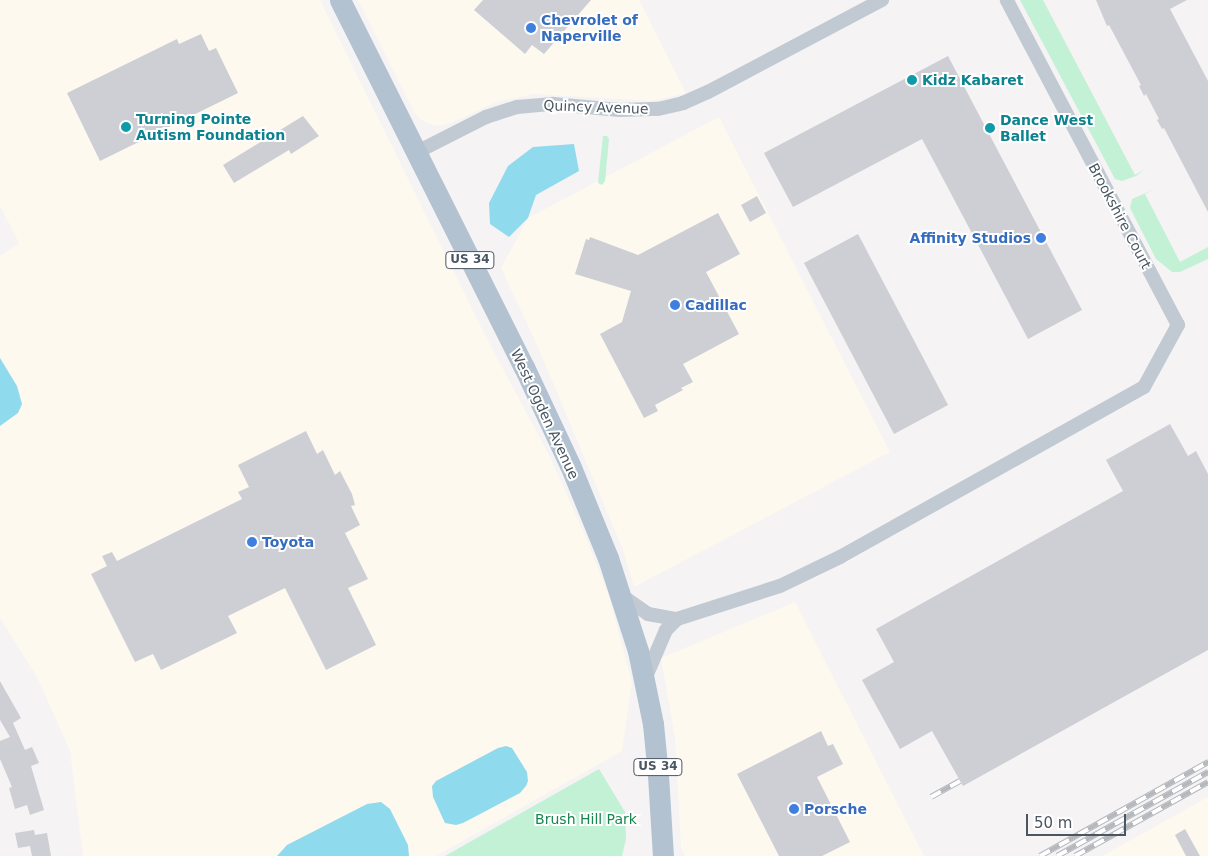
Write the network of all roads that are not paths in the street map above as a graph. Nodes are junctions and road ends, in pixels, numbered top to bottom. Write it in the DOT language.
graph roads {
  1 [pos="340,0"];
  2 [pos="882,0"];
  3 [pos="1007,0"];
  4 [pos="415,153"];
  5 [pos="621,596"];
  6 [pos="677,619"];
  7 [pos="644,680"];
  8 [pos="662,856"];
  1 -- 4 [label="main road, West Ogden Avenue / US 34"];
  2 -- 4 [label="street, Quincy Avenue"];
  3 -- 6 [label="street, Brookshire Court"];
  4 -- 5 [label="main road, West Ogden Avenue / US 34"];
  5 -- 6 [label="street"];
  5 -- 7 [label="main road, West Ogden Avenue / US 34"];
  6 -- 7 [label="street"];
  7 -- 8 [label="main road, West Ogden Avenue / US 34"];
}
